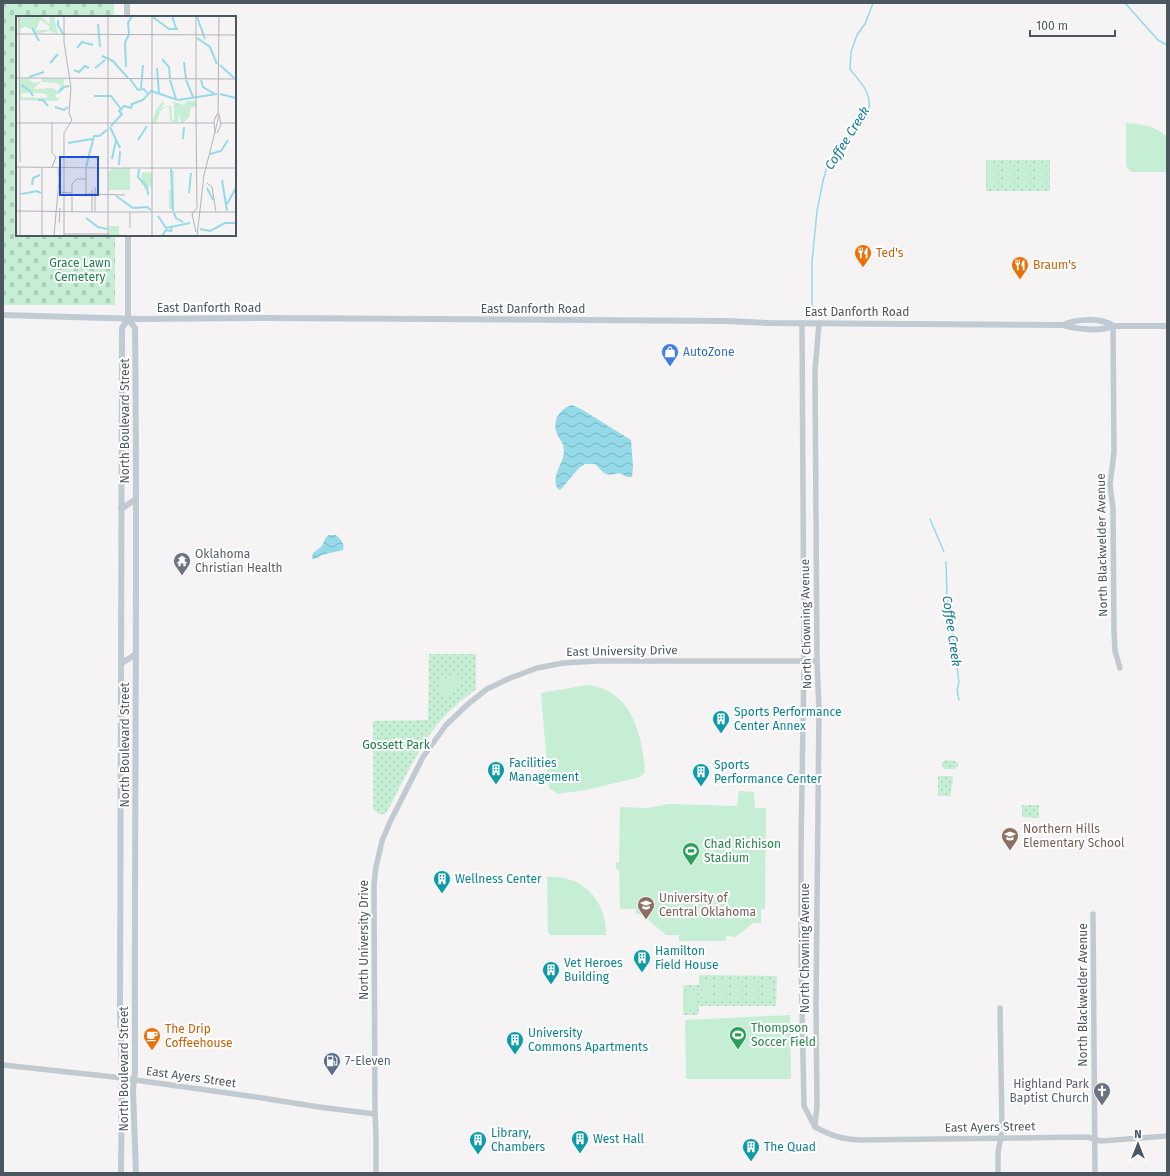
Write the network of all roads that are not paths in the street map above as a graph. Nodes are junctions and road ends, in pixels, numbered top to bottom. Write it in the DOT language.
graph roads {
  1 [pos="127,3"];
  2 [pos="127,16"];
  3 [pos="128,236"];
  4 [pos="3,315"];
  5 [pos="128,319"];
  6 [pos="802,323"];
  7 [pos="819,323"];
  8 [pos="1113,326"];
  9 [pos="1167,326"];
  10 [pos="136,499"];
  11 [pos="121,509"];
  12 [pos="136,654"];
  13 [pos="817,661"];
  14 [pos="804,662"];
  15 [pos="122,663"];
  16 [pos="1120,668"];
  17 [pos="446,725"];
  18 [pos="1094,914"];
  19 [pos="1000,1008"];
  20 [pos="3,1066"];
  21 [pos="121,1078"];
  22 [pos="134,1080"];
  23 [pos="375,1114"];
  24 [pos="815,1127"];
  25 [pos="1167,1136"];
  26 [pos="1001,1137"];
  27 [pos="1094,1138"];
  28 [pos="121,1173"];
  29 [pos="136,1173"];
  30 [pos="376,1173"];
  31 [pos="998,1173"];
  32 [pos="1095,1173"];
  1 -- 2 [label="main road"];
  3 -- 5 [label="main road, North Boulevard Street"];
  4 -- 5 [label="main road, East Danforth Road"];
  5 -- 6 [label="main road, East Danforth Road"];
  5 -- 10 [label="main road, North Boulevard Street"];
  5 -- 11 [label="main road, North Boulevard Street"];
  6 -- 7 [label="main road, East Danforth Road"];
  6 -- 14 [label="street, North Chowning Avenue"];
  7 -- 8 [label="main road, East Danforth Road"];
  7 -- 13 [label="street, North Chowning Avenue"];
  8 -- 9 [label="main road, East Danforth Road"];
  8 -- 16 [label="street, North Blackwelder Avenue"];
  10 -- 11 [label="main road"];
  10 -- 12 [label="main road, North Boulevard Street"];
  11 -- 15 [label="main road, North Boulevard Street"];
  12 -- 15 [label="main road"];
  12 -- 22 [label="main road, North Boulevard Street"];
  13 -- 14 [label="street, East University Drive"];
  13 -- 24 [label="street, North Chowning Avenue"];
  14 -- 17 [label="street, East University Drive"];
  14 -- 24 [label="street, North Chowning Avenue"];
  15 -- 21 [label="main road, North Boulevard Street"];
  17 -- 23 [label="street, North University Drive"];
  18 -- 27 [label="street, North Blackwelder Avenue"];
  19 -- 26 [label="street"];
  20 -- 21 [label="street, East Ayers Street"];
  21 -- 22 [label="street, East Ayers Street"];
  21 -- 28 [label="main road, North Boulevard Street"];
  22 -- 23 [label="street, East Ayers Street"];
  22 -- 29 [label="main road, North Boulevard Street"];
  23 -- 30 [label="street, North University Drive"];
  24 -- 26 [label="street, East Ayers Street"];
  25 -- 27 [label="street, East Ayers Street"];
  26 -- 27 [label="street, East Ayers Street"];
  26 -- 31 [label="street"];
  27 -- 32 [label="street, North Blackwelder Avenue"];
}
